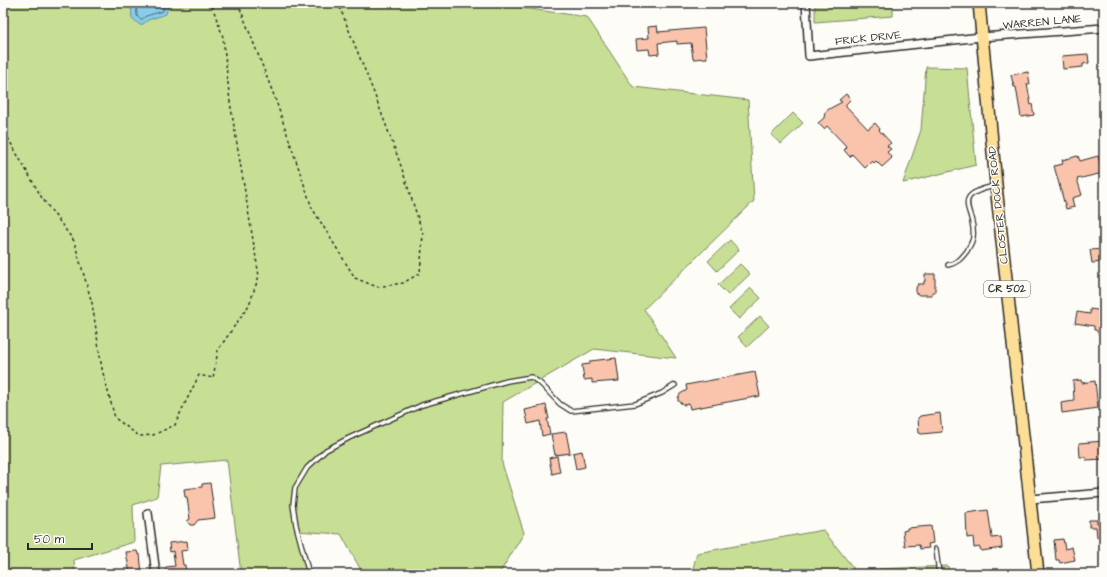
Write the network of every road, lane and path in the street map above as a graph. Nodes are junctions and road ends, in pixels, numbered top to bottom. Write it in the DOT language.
graph roads {
  1 [pos="211,3"];
  2 [pos="238,3"];
  3 [pos="338,3"];
  4 [pos="806,3"];
  5 [pos="979,3"];
  6 [pos="1104,28"];
  7 [pos="982,38"];
  8 [pos="3,127"];
  9 [pos="996,186"];
  10 [pos="948,265"];
  11 [pos="675,385"];
  12 [pos="1104,493"];
  13 [pos="1030,499"];
  14 [pos="148,513"];
  15 [pos="936,549"];
  16 [pos="156,574"];
  17 [pos="309,574"];
  18 [pos="939,574"];
  19 [pos="1038,574"];
  1 -- 8 [label="path"];
  2 -- 3 [label="path"];
  4 -- 7 [label="street, FRICK DRIVE"];
  5 -- 7 [label="main road, CLOSTER DOCK ROAD / CR 502"];
  6 -- 7 [label="street, WARREN LANE"];
  7 -- 9 [label="main road, CLOSTER DOCK ROAD / CR 502"];
  9 -- 10 [label="lane"];
  9 -- 13 [label="main road, CLOSTER DOCK ROAD / CR 502"];
  11 -- 17 [label="lane"];
  12 -- 13 [label="street"];
  13 -- 19 [label="main road, CLOSTER DOCK ROAD / CR 502"];
  14 -- 16 [label="street"];
  15 -- 18 [label="lane"];
}
